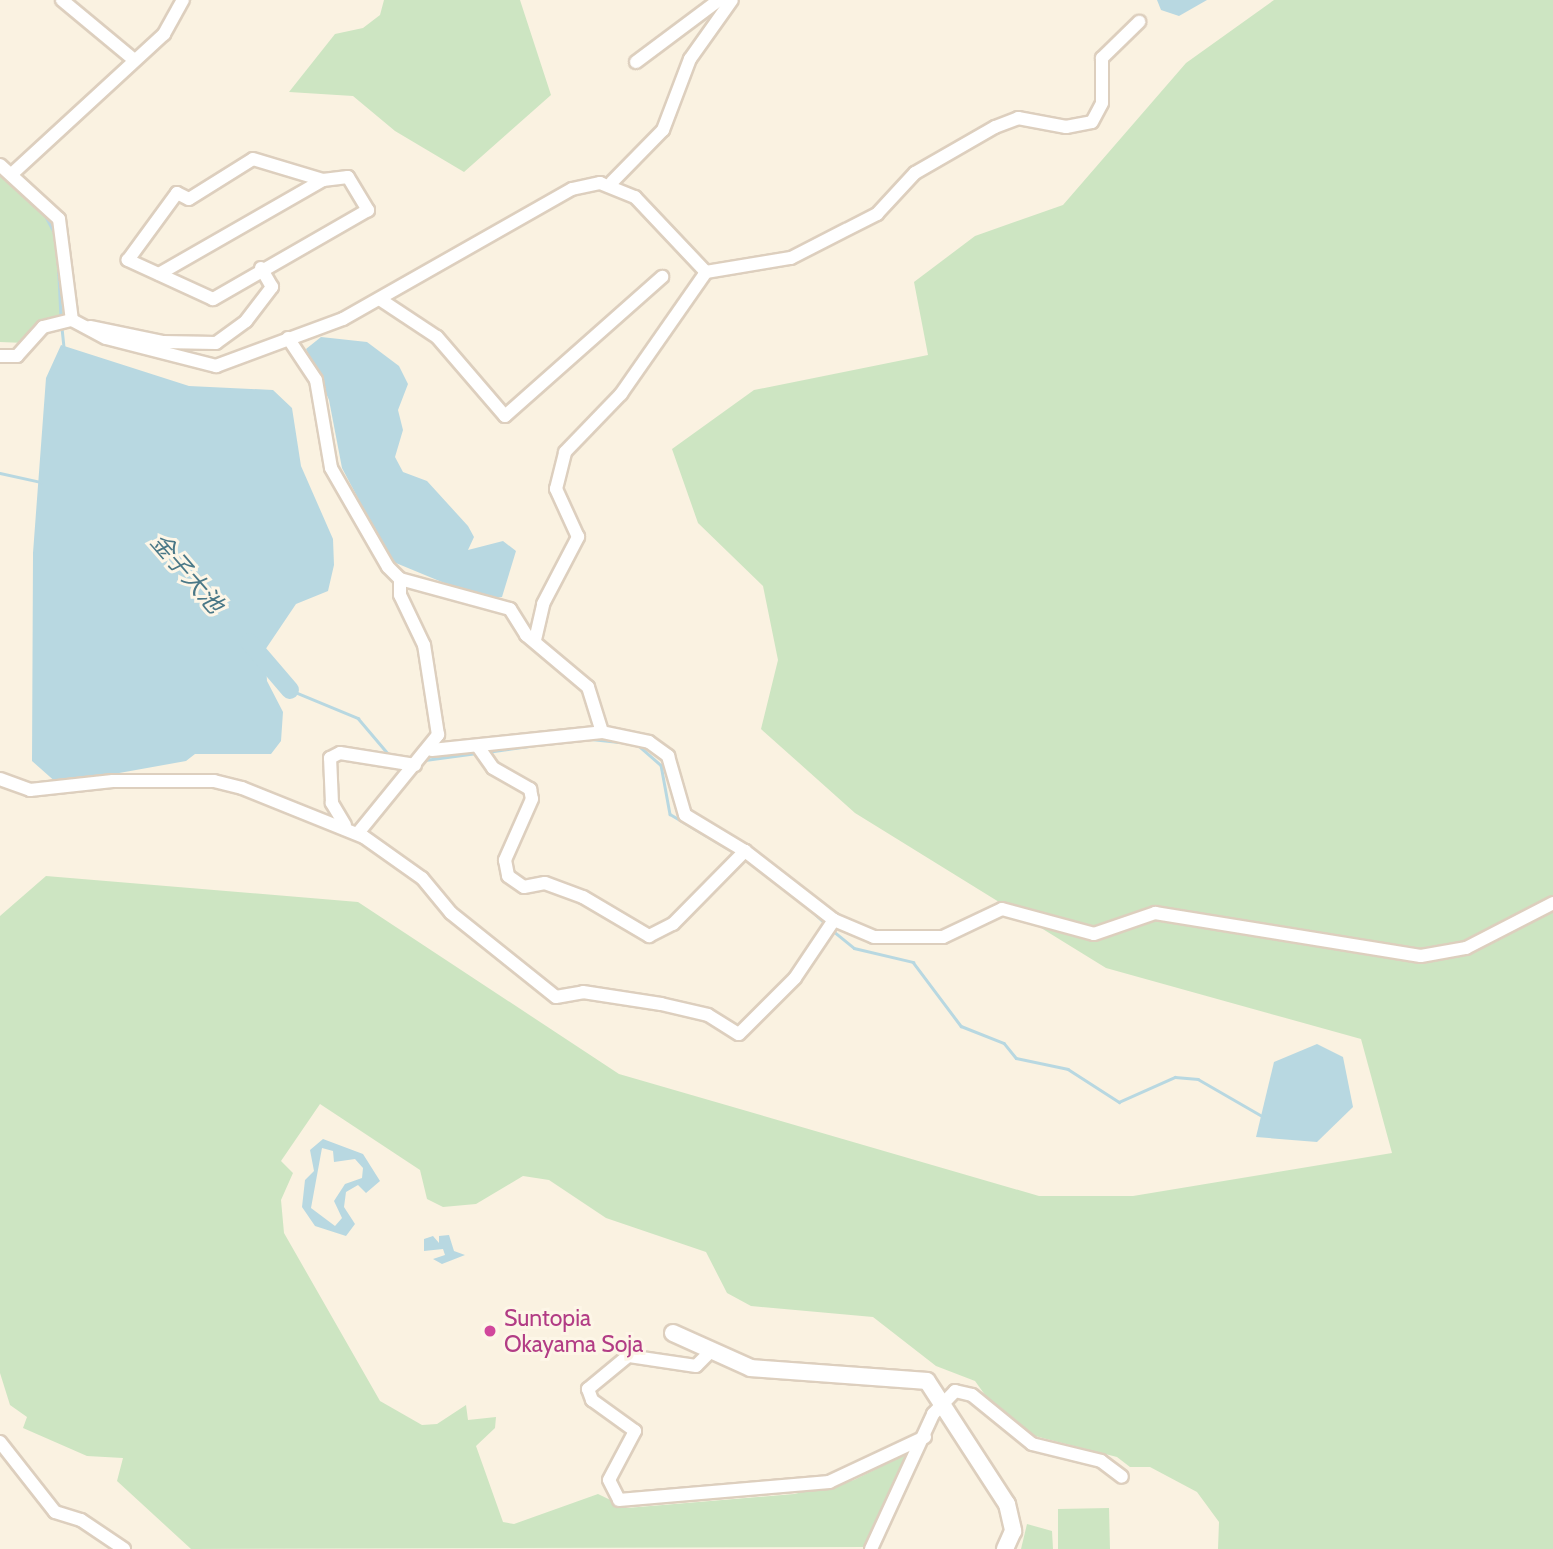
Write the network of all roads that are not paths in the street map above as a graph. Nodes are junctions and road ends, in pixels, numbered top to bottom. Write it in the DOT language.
graph roads {
  1 [pos="62,0"];
  2 [pos="183,0"];
  3 [pos="719,0"];
  4 [pos="732,0"];
  5 [pos="1139,22"];
  6 [pos="133,59"];
  7 [pos="636,62"];
  8 [pos="0,165"];
  9 [pos="14,172"];
  10 [pos="323,180"];
  11 [pos="612,182"];
  12 [pos="261,268"];
  13 [pos="706,272"];
  14 [pos="159,274"];
  15 [pos="662,277"];
  16 [pos="381,300"];
  17 [pos="72,320"];
  18 [pos="89,327"];
  19 [pos="288,338"];
  20 [pos="0,356"];
  21 [pos="400,579"];
  22 [pos="535,640"];
  23 [pos="602,732"];
  24 [pos="432,750"];
  25 [pos="482,752"];
  26 [pos="415,765"];
  27 [pos="0,779"];
  28 [pos="345,825"];
  29 [pos="358,833"];
  30 [pos="745,850"];
  31 [pos="1553,903"];
  32 [pos="834,920"];
  33 [pos="673,1333"];
  34 [pos="709,1353"];
  35 [pos="943,1398"];
  36 [pos="925,1437"];
  37 [pos="0,1443"];
  38 [pos="1122,1477"];
  39 [pos="124,1549"];
  40 [pos="870,1549"];
  41 [pos="1004,1549"];
  1 -- 6 [label="street"];
  2 -- 6 [label="street"];
  3 -- 7 [label="street"];
  4 -- 11 [label="street"];
  5 -- 13 [label="street"];
  6 -- 9 [label="street"];
  8 -- 9 [label="street"];
  9 -- 17 [label="street"];
  10 -- 12 [label="street"];
  10 -- 14 [label="street"];
  10 -- 14 [label="street"];
  11 -- 13 [label="street"];
  11 -- 16 [label="street"];
  12 -- 14 [label="street"];
  12 -- 18 [label="street"];
  13 -- 22 [label="street"];
  15 -- 16 [label="street"];
  16 -- 19 [label="street"];
  17 -- 18 [label="street"];
  17 -- 20 [label="street"];
  18 -- 19 [label="street"];
  19 -- 21 [label="street"];
  21 -- 22 [label="street"];
  21 -- 24 [label="street"];
  22 -- 23 [label="street"];
  23 -- 25 [label="street"];
  23 -- 30 [label="street"];
  24 -- 25 [label="street"];
  24 -- 26 [label="street"];
  25 -- 30 [label="street"];
  26 -- 28 [label="street"];
  26 -- 29 [label="street"];
  27 -- 28 [label="street"];
  28 -- 29 [label="street"];
  29 -- 32 [label="street"];
  30 -- 32 [label="street"];
  31 -- 32 [label="street"];
  33 -- 34 [label="street"];
  34 -- 35 [label="street"];
  34 -- 36 [label="street"];
  35 -- 36 [label="street"];
  35 -- 38 [label="street"];
  35 -- 41 [label="street"];
  36 -- 40 [label="street"];
  37 -- 39 [label="street"];
}
